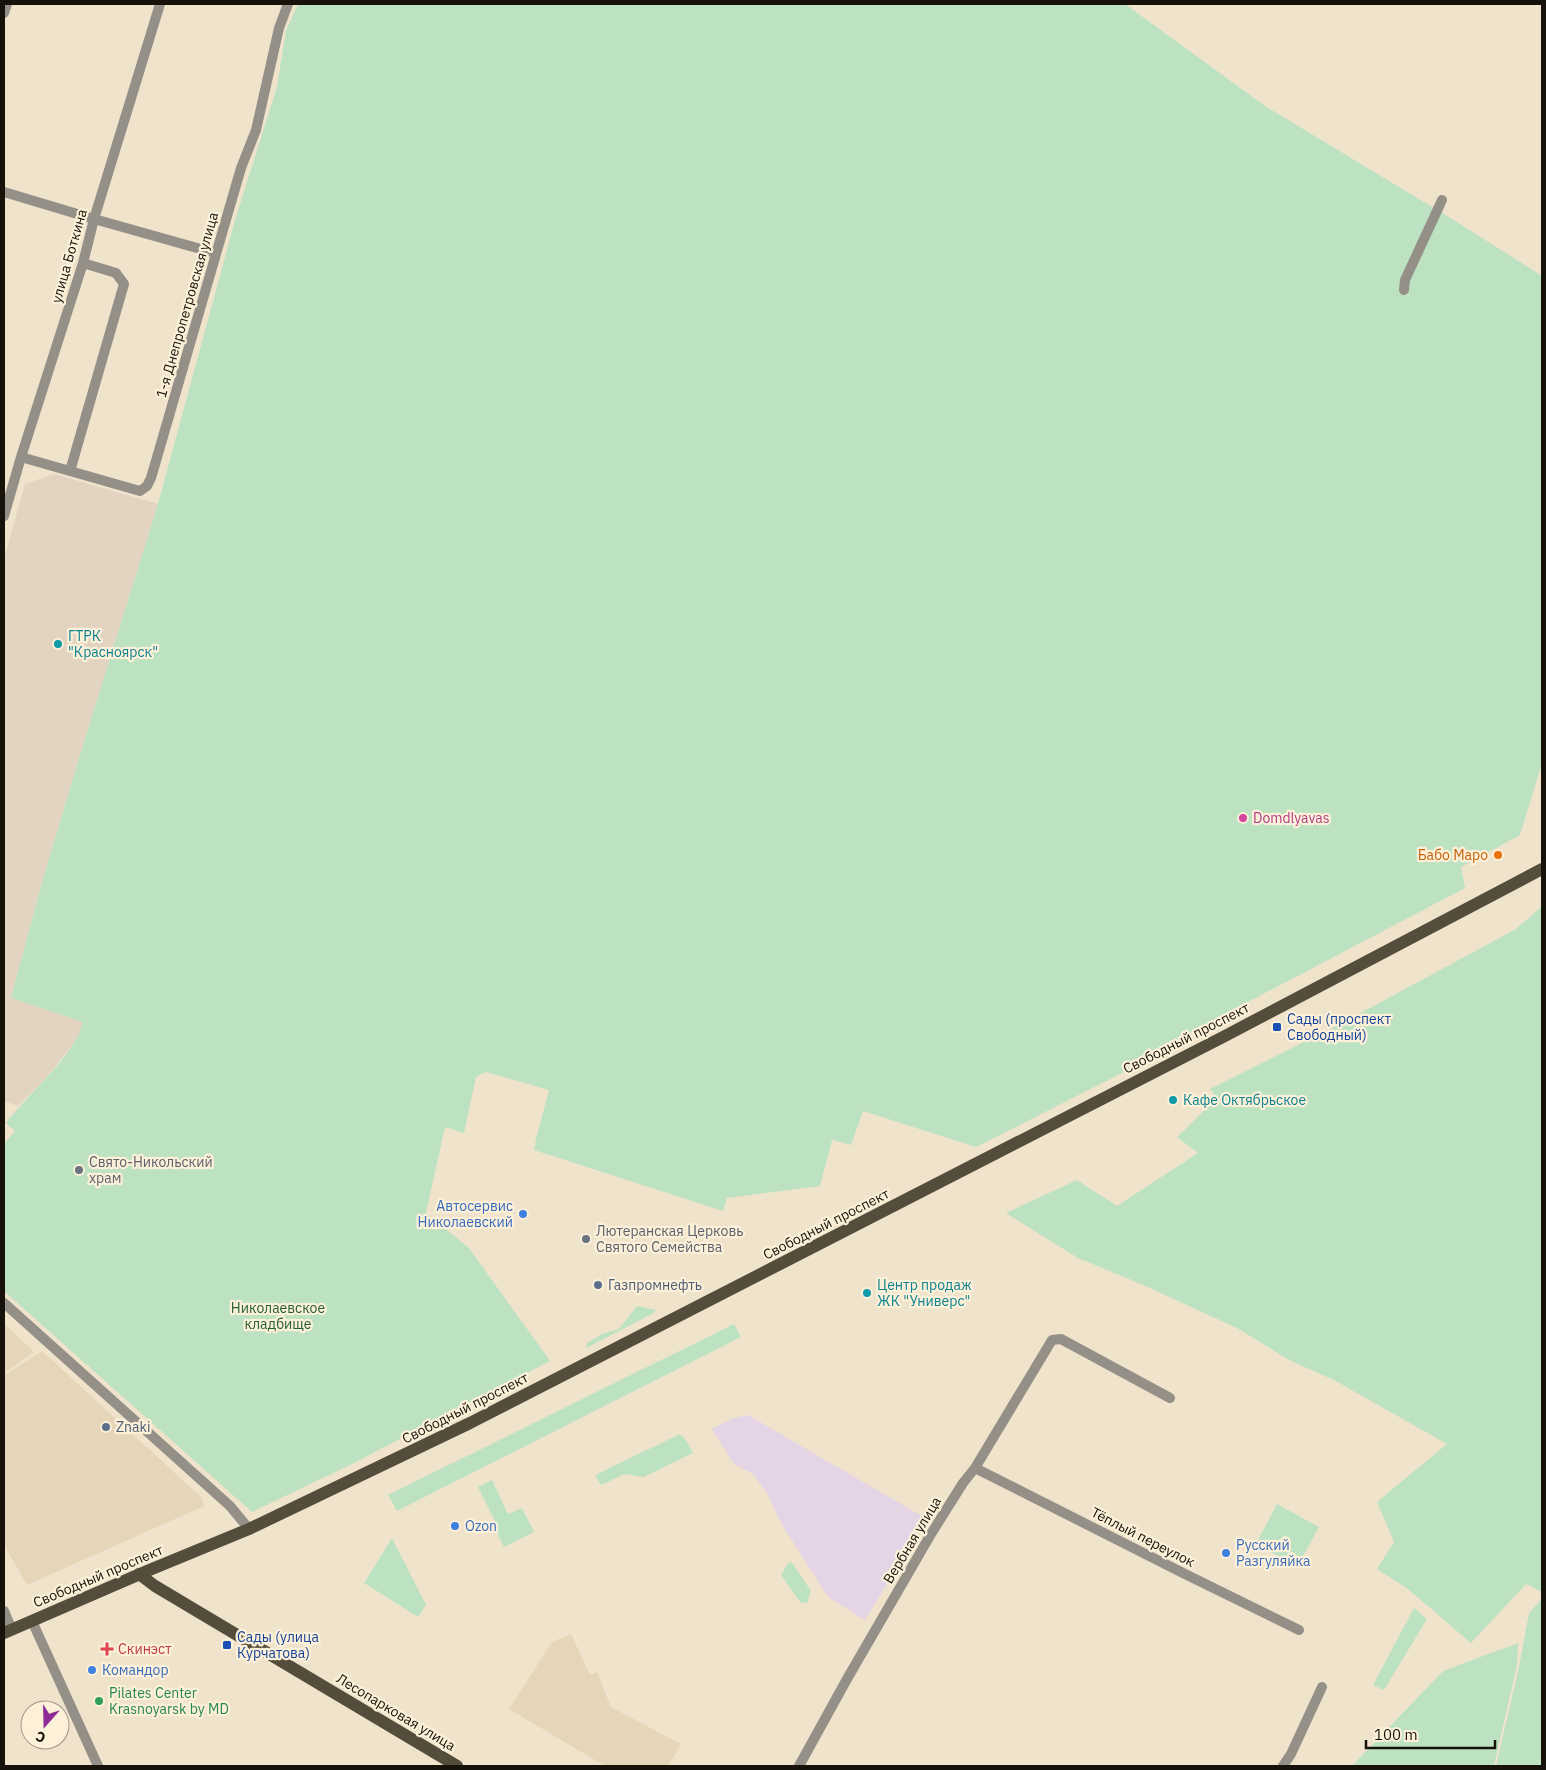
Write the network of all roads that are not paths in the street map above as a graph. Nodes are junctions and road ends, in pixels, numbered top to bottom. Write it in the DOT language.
graph roads {
  1 [pos="7,4"];
  2 [pos="160,4"];
  3 [pos="288,4"];
  4 [pos="4,14"];
  5 [pos="4,192"];
  6 [pos="1442,200"];
  7 [pos="94,220"];
  8 [pos="215,253"];
  9 [pos="83,263"];
  10 [pos="1404,290"];
  11 [pos="21,456"];
  12 [pos="70,471"];
  13 [pos="4,516"];
  14 [pos="1542,869"];
  15 [pos="4,1303"];
  16 [pos="1170,1398"];
  17 [pos="975,1468"];
  18 [pos="249,1529"];
  19 [pos="139,1574"];
  20 [pos="4,1611"];
  21 [pos="32,1621"];
  22 [pos="1299,1630"];
  23 [pos="8,1631"];
  24 [pos="1322,1687"];
  25 [pos="98,1766"];
  26 [pos="457,1766"];
  27 [pos="799,1766"];
  28 [pos="1283,1766"];
  1 -- 4 [label="street"];
  2 -- 7 [label="street, улица Боткина"];
  3 -- 8 [label="street, 1-я Днепропетровская улица"];
  5 -- 7 [label="street"];
  6 -- 10 [label="street"];
  7 -- 8 [label="street"];
  7 -- 9 [label="street, улица Боткина"];
  8 -- 12 [label="street, 1-я Днепропетровская улица"];
  9 -- 11 [label="street, улица Боткина"];
  9 -- 12 [label="street"];
  11 -- 12 [label="street, 1-я Днепропетровская улица"];
  11 -- 13 [label="street, улица Боткина"];
  14 -- 18 [label="main road, Свободный проспект"];
  15 -- 18 [label="street"];
  16 -- 17 [label="street, Вербная улица"];
  17 -- 22 [label="street, Тёплый переулок"];
  17 -- 27 [label="street, Вербная улица"];
  18 -- 19 [label="main road, Свободный проспект"];
  19 -- 21 [label="main road, Свободный проспект"];
  19 -- 26 [label="main road, Лесопарковая улица"];
  20 -- 23 [label="street"];
  21 -- 23 [label="main road, Свободный проспект"];
  21 -- 25 [label="street"];
  24 -- 28 [label="street"];
}
